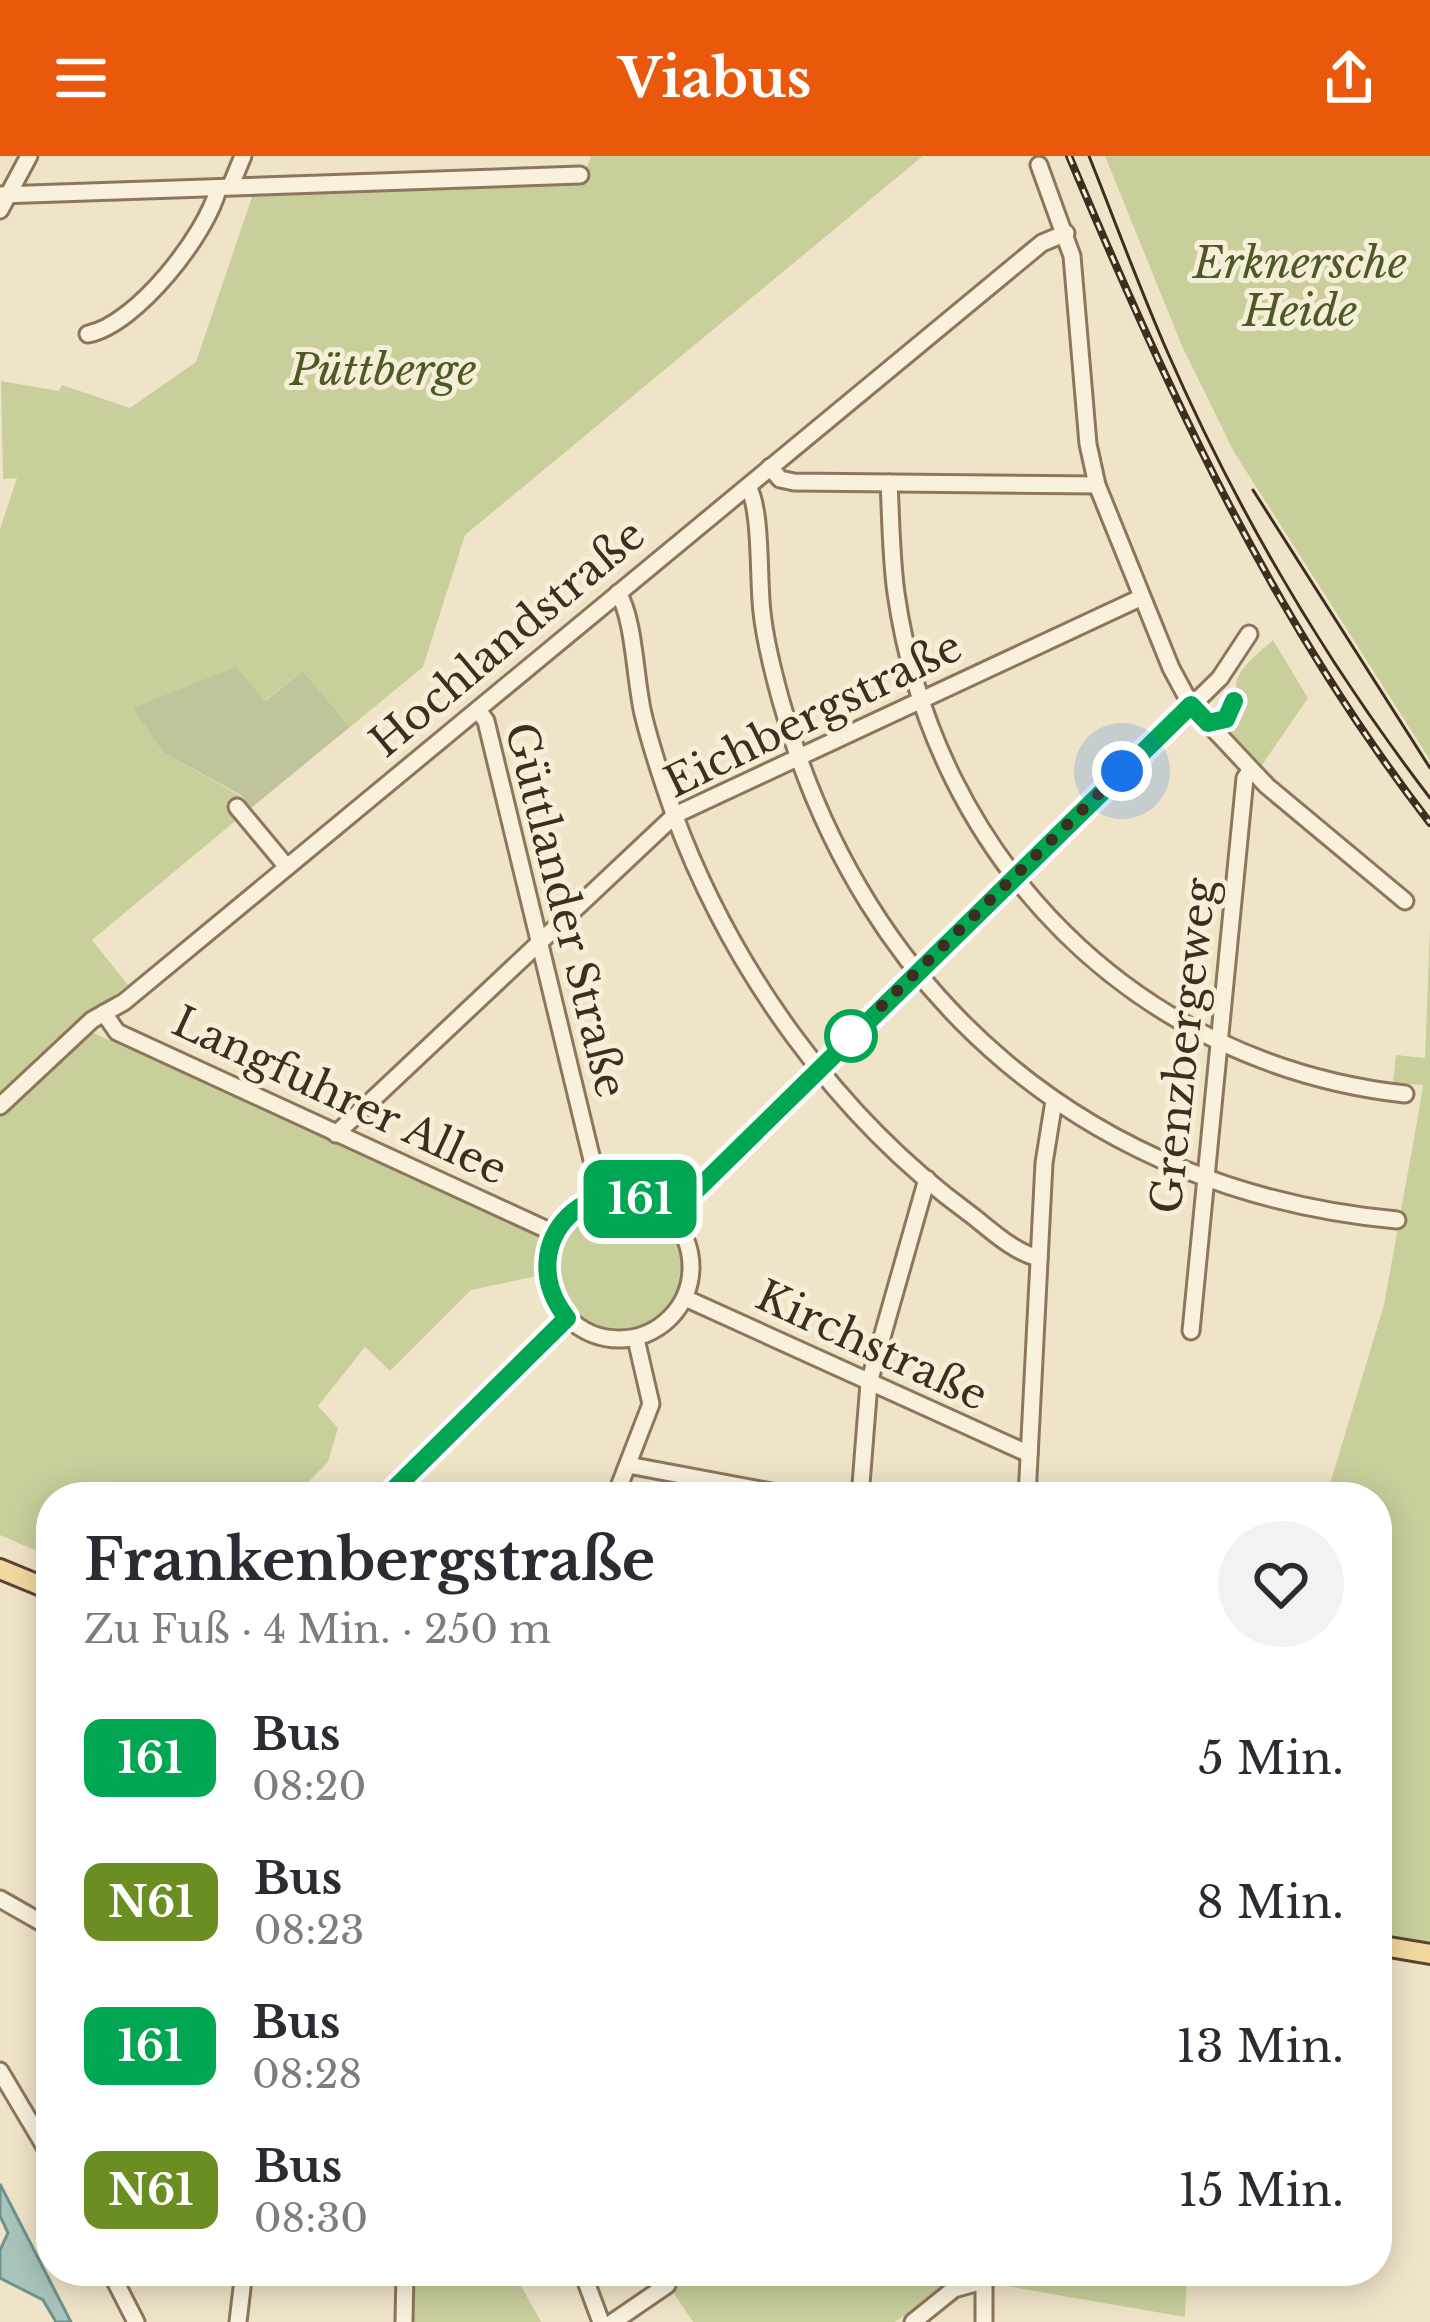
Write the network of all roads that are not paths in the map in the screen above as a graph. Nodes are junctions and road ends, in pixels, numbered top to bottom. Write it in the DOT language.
graph roads {
  1 [pos="29,156"];
  2 [pos="243,156"];
  3 [pos="1039,165"];
  4 [pos="580,175"];
  5 [pos="225,187"];
  6 [pos="3,200"];
  7 [pos="1066,233"];
  8 [pos="88,334"];
  9 [pos="770,467"];
  10 [pos="889,483"];
  11 [pos="1097,485"];
  12 [pos="748,487"];
  13 [pos="618,593"];
  14 [pos="1140,598"];
  15 [pos="1249,634"];
  16 [pos="922,700"];
  17 [pos="1191,705"];
  18 [pos="478,710"];
  19 [pos="799,757"];
  20 [pos="1251,770"];
  21 [pos="237,807"];
  22 [pos="675,815"];
  23 [pos="287,868"];
  24 [pos="1013,876"];
  25 [pos="1405,901"];
  26 [pos="539,941"];
  27 [pos="918,971"];
  28 [pos="104,1013"];
  29 [pos="1219,1044"];
  30 [pos="819,1068"];
  31 [pos="1405,1094"];
  32 [pos="1054,1101"];
  33 [pos="0,1106"];
  34 [pos="336,1134"];
  35 [pos="927,1179"];
  36 [pos="1205,1181"];
  37 [pos="602,1197"];
  38 [pos="670,1216"];
  39 [pos="1397,1220"];
  40 [pos="554,1233"];
  41 [pos="1039,1258"];
  42 [pos="686,1298"];
  43 [pos="567,1318"];
  44 [pos="1191,1330"];
  45 [pos="636,1339"];
  46 [pos="869,1383"];
  47 [pos="1029,1454"];
  48 [pos="628,1466"];
  49 [pos="401,1482"];
  50 [pos="621,1482"];
  51 [pos="716,1482"];
  52 [pos="861,1482"];
  53 [pos="1028,1482"];
  54 [pos="0,1569"];
  55 [pos="36,1584"];
  56 [pos="6,1902"];
  57 [pos="36,1919"];
  58 [pos="0,1923"];
  59 [pos="1392,1948"];
  60 [pos="1430,1954"];
  61 [pos="0,2071"];
  62 [pos="36,2132"];
  63 [pos="118,2286"];
  64 [pos="242,2286"];
  65 [pos="405,2286"];
  66 [pos="592,2286"];
  67 [pos="664,2286"];
  68 [pos="961,2286"];
  69 [pos="984,2286"];
  70 [pos="136,2322"];
  71 [pos="238,2322"];
  72 [pos="404,2322"];
  73 [pos="601,2322"];
  74 [pos="614,2322"];
  75 [pos="913,2322"];
  76 [pos="984,2322"];
  1 -- 6 [label="street"];
  2 -- 5 [label="street"];
  3 -- 7 [label="street"];
  4 -- 5 [label="street"];
  5 -- 6 [label="street"];
  5 -- 8 [label="street"];
  7 -- 9 [label="street, Hochlandstraße"];
  7 -- 11 [label="street"];
  9 -- 10 [label="street"];
  9 -- 12 [label="street, Hochlandstraße"];
  10 -- 11 [label="street"];
  10 -- 16 [label="street"];
  11 -- 14 [label="street"];
  12 -- 13 [label="street, Hochlandstraße"];
  12 -- 19 [label="street"];
  13 -- 18 [label="street, Hochlandstraße"];
  13 -- 22 [label="street"];
  14 -- 16 [label="street, Eichbergstraße"];
  14 -- 17 [label="street"];
  15 -- 17 [label="street"];
  16 -- 19 [label="street, Eichbergstraße"];
  16 -- 24 [label="street"];
  17 -- 20 [label="street"];
  17 -- 24 [label="street"];
  18 -- 23 [label="street, Hochlandstraße"];
  18 -- 26 [label="street, Güttlander Straße"];
  19 -- 22 [label="street, Eichbergstraße"];
  19 -- 27 [label="street"];
  20 -- 25 [label="street"];
  20 -- 29 [label="street, Grenzbergeweg"];
  21 -- 23 [label="street"];
  22 -- 26 [label="street, Eichbergstraße"];
  22 -- 30 [label="street"];
  23 -- 28 [label="street, Hochlandstraße"];
  24 -- 27 [label="street"];
  24 -- 29 [label="street"];
  26 -- 34 [label="street, Eichbergstraße"];
  26 -- 37 [label="street, Güttlander Straße"];
  27 -- 30 [label="street"];
  27 -- 32 [label="street"];
  28 -- 33 [label="street, Hochlandstraße"];
  28 -- 34 [label="street, Langfuhrer Allee"];
  29 -- 31 [label="street"];
  29 -- 36 [label="street, Grenzbergeweg"];
  30 -- 35 [label="street"];
  30 -- 38 [label="street"];
  32 -- 36 [label="street"];
  32 -- 41 [label="street"];
  34 -- 40 [label="street, Langfuhrer Allee"];
  35 -- 41 [label="street"];
  35 -- 46 [label="street"];
  36 -- 39 [label="street"];
  36 -- 44 [label="street, Grenzbergeweg"];
  37 -- 38 [label="street"];
  37 -- 40 [label="street"];
  38 -- 42 [label="street"];
  40 -- 43 [label="street"];
  41 -- 47 [label="street"];
  42 -- 45 [label="street"];
  42 -- 46 [label="street, Kirchstraße"];
  43 -- 45 [label="street"];
  43 -- 49 [label="street"];
  45 -- 48 [label="street"];
  46 -- 47 [label="street, Kirchstraße"];
  46 -- 52 [label="street"];
  47 -- 53 [label="street"];
  48 -- 50 [label="street"];
  48 -- 51 [label="street"];
  54 -- 55 [label="main road"];
  56 -- 57 [label="street"];
  56 -- 58 [label="street"];
  59 -- 60 [label="main road"];
  61 -- 62 [label="street"];
  63 -- 70 [label="street"];
  64 -- 71 [label="street"];
  65 -- 72 [label="street"];
  66 -- 73 [label="street"];
  67 -- 74 [label="street"];
  68 -- 75 [label="street"];
  69 -- 76 [label="street"];
}
